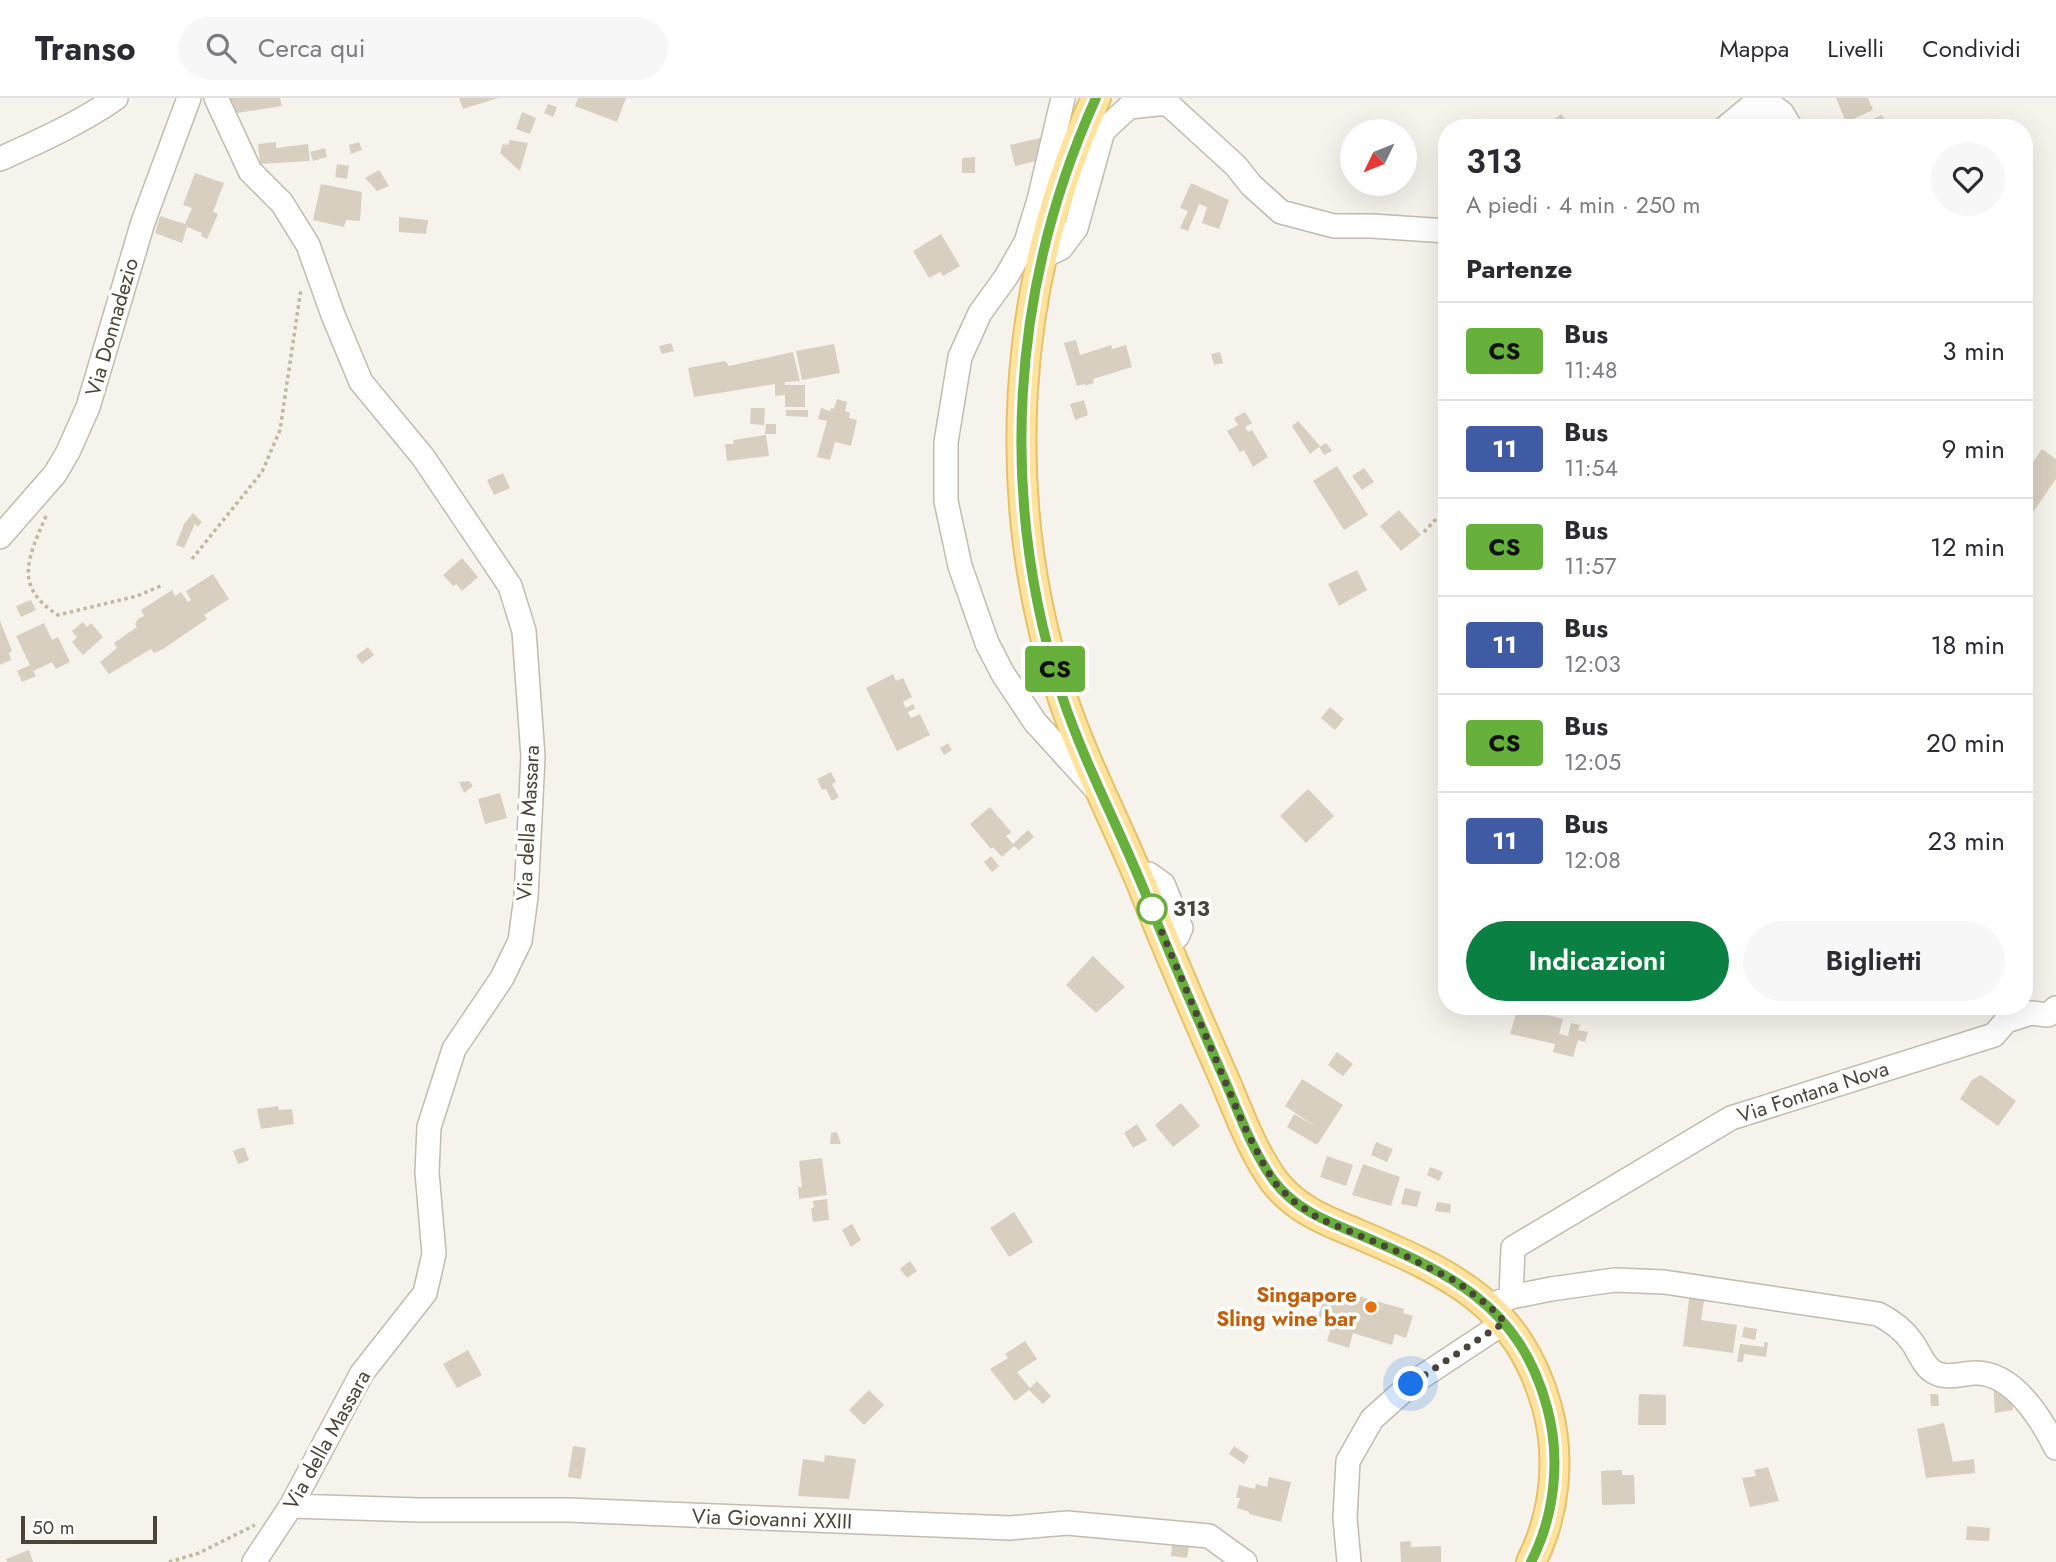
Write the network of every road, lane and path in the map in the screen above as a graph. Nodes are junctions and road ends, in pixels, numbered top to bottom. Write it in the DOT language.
graph roads {
  1 [pos="116,98"];
  2 [pos="188,98"];
  3 [pos="216,98"];
  4 [pos="1063,98"];
  5 [pos="1096,98"];
  6 [pos="1761,98"];
  7 [pos="1166,100"];
  8 [pos="1736,119"];
  9 [pos="1760,119"];
  10 [pos="1786,119"];
  11 [pos="0,159"];
  12 [pos="1438,230"];
  13 [pos="1042,257"];
  14 [pos="302,284"];
  15 [pos="50,507"];
  16 [pos="1438,518"];
  17 [pos="1424,532"];
  18 [pos="0,537"];
  19 [pos="192,559"];
  20 [pos="163,585"];
  21 [pos="1103,797"];
  22 [pos="2056,1008"];
  23 [pos="2033,1013"];
  24 [pos="2025,1015"];
  25 [pos="1502,1308"];
  26 [pos="2056,1448"];
  27 [pos="291,1506"];
  28 [pos="256,1524"];
  29 [pos="169,1562"];
  30 [pos="254,1562"];
  31 [pos="1245,1562"];
  32 [pos="1349,1562"];
  33 [pos="1531,1562"];
  1 -- 11 [label="street"];
  2 -- 18 [label="street, Via Donnadezio"];
  3 -- 27 [label="street, Via della Massara"];
  4 -- 21 [label="street"];
  5 -- 13 [label="main road"];
  6 -- 8 [label="street"];
  6 -- 9 [label="street"];
  6 -- 10 [label="street"];
  7 -- 12 [label="street"];
  7 -- 13 [label="street"];
  13 -- 21 [label="main road"];
  14 -- 19 [label="path"];
  15 -- 20 [label="path"];
  16 -- 17 [label="path"];
  21 -- 25 [label="main road"];
  22 -- 23 [label="street, Via Fontana Nova"];
  24 -- 25 [label="street, Via Fontana Nova"];
  25 -- 26 [label="street"];
  25 -- 32 [label="street"];
  25 -- 33 [label="main road"];
  27 -- 30 [label="street, Via della Massara"];
  27 -- 31 [label="street, Via Giovanni XXIII"];
  28 -- 29 [label="path"];
}
